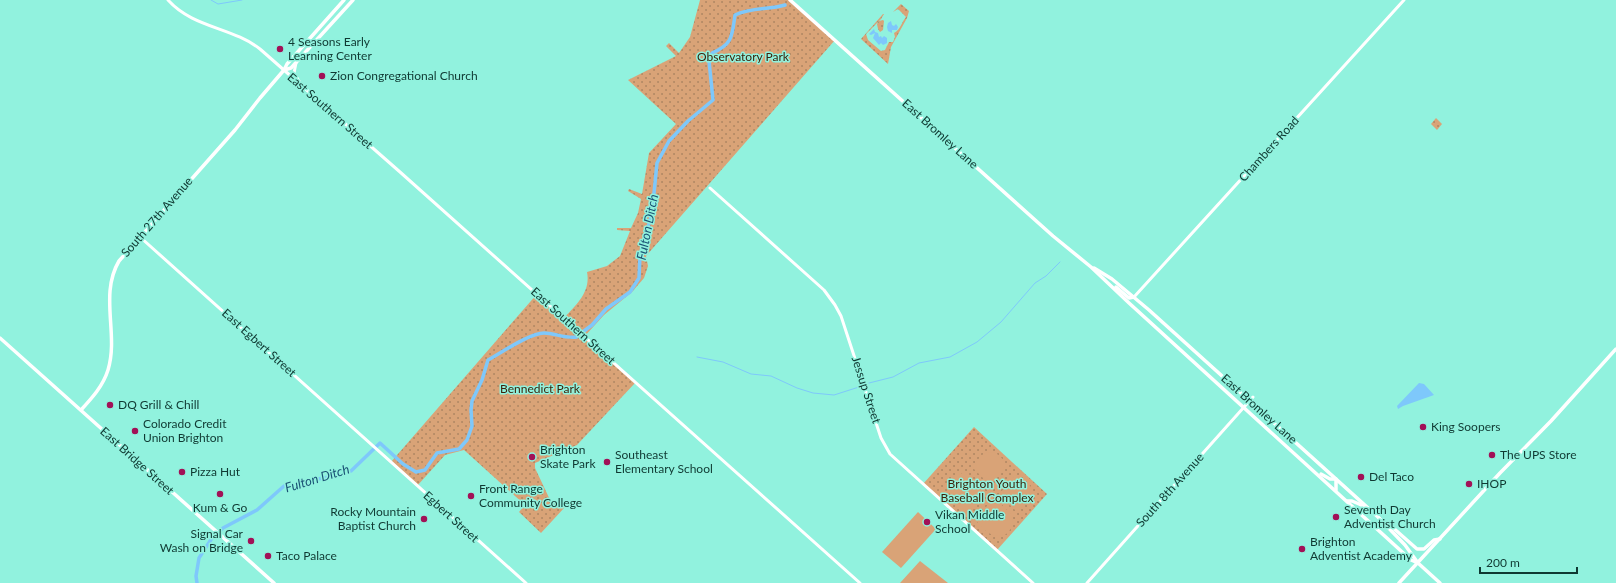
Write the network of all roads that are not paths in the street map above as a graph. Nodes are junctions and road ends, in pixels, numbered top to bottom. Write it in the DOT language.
graph roads {
  1 [pos="168,0"];
  2 [pos="344,0"];
  3 [pos="353,0"];
  4 [pos="790,0"];
  5 [pos="1404,0"];
  6 [pos="297,61"];
  7 [pos="284,70"];
  8 [pos="303,86"];
  9 [pos="710,188"];
  10 [pos="140,236"];
  11 [pos="1091,266"];
  12 [pos="1105,280"];
  13 [pos="1134,298"];
  14 [pos="1137,310"];
  15 [pos="0,338"];
  16 [pos="1616,349"];
  17 [pos="1253,397"];
  18 [pos="1250,401"];
  19 [pos="1244,407"];
  20 [pos="81,410"];
  21 [pos="377,450"];
  22 [pos="1316,472"];
  23 [pos="1336,479"];
  24 [pos="1336,491"];
  25 [pos="1347,501"];
  26 [pos="1369,508"];
  27 [pos="1386,524"];
  28 [pos="1440,539"];
  29 [pos="1418,563"];
  30 [pos="274,583"];
  31 [pos="526,583"];
  32 [pos="860,583"];
  33 [pos="1033,583"];
  34 [pos="1087,583"];
  35 [pos="1399,583"];
  36 [pos="1440,583"];
  1 -- 7 [label="street, East Southern Street"];
  2 -- 7 [label="main road, South 27th Avenue"];
  3 -- 6 [label="main road, South 27th Avenue"];
  4 -- 11 [label="main road, East Bromley Lane"];
  5 -- 13 [label="street, Chambers Road"];
  6 -- 7 [label="main road, South 27th Avenue"];
  6 -- 8 [label="street"];
  7 -- 8 [label="street, East Southern Street"];
  7 -- 10 [label="main road, South 27th Avenue"];
  8 -- 32 [label="street, East Southern Street"];
  9 -- 33 [label="street, Jessup Street"];
  10 -- 20 [label="main road, South 27th Avenue"];
  10 -- 21 [label="street, East Egbert Street"];
  11 -- 12 [label="main road, East Bromley Lane"];
  11 -- 13 [label="main road, East Bromley Lane"];
  12 -- 13 [label="main road"];
  12 -- 14 [label="main road, East Bromley Lane"];
  13 -- 14 [label="main road"];
  13 -- 18 [label="main road, East Bromley Lane"];
  14 -- 19 [label="main road, East Bromley Lane"];
  15 -- 20 [label="main road, East Bridge Street"];
  16 -- 28 [label="main road"];
  17 -- 18 [label="street, South 8th Avenue"];
  18 -- 19 [label="street, South 8th Avenue"];
  18 -- 23 [label="main road, East Bromley Lane"];
  19 -- 22 [label="main road, East Bromley Lane"];
  19 -- 34 [label="street, South 8th Avenue"];
  20 -- 30 [label="main road, East Bridge Street"];
  21 -- 31 [label="street, Egbert Street"];
  22 -- 23 [label="main road"];
  22 -- 24 [label="main road, East Bromley Lane"];
  23 -- 24 [label="main road"];
  23 -- 26 [label="main road, East Bromley Lane"];
  24 -- 25 [label="main road, East Bromley Lane"];
  25 -- 26 [label="main road"];
  25 -- 29 [label="main road, East Bromley Lane"];
  26 -- 27 [label="main road, East Bromley Lane"];
  27 -- 28 [label="main road"];
  27 -- 29 [label="main road, East Bromley Lane"];
  28 -- 29 [label="main road"];
  29 -- 35 [label="main road"];
  29 -- 36 [label="main road, East Bromley Lane"];
}
